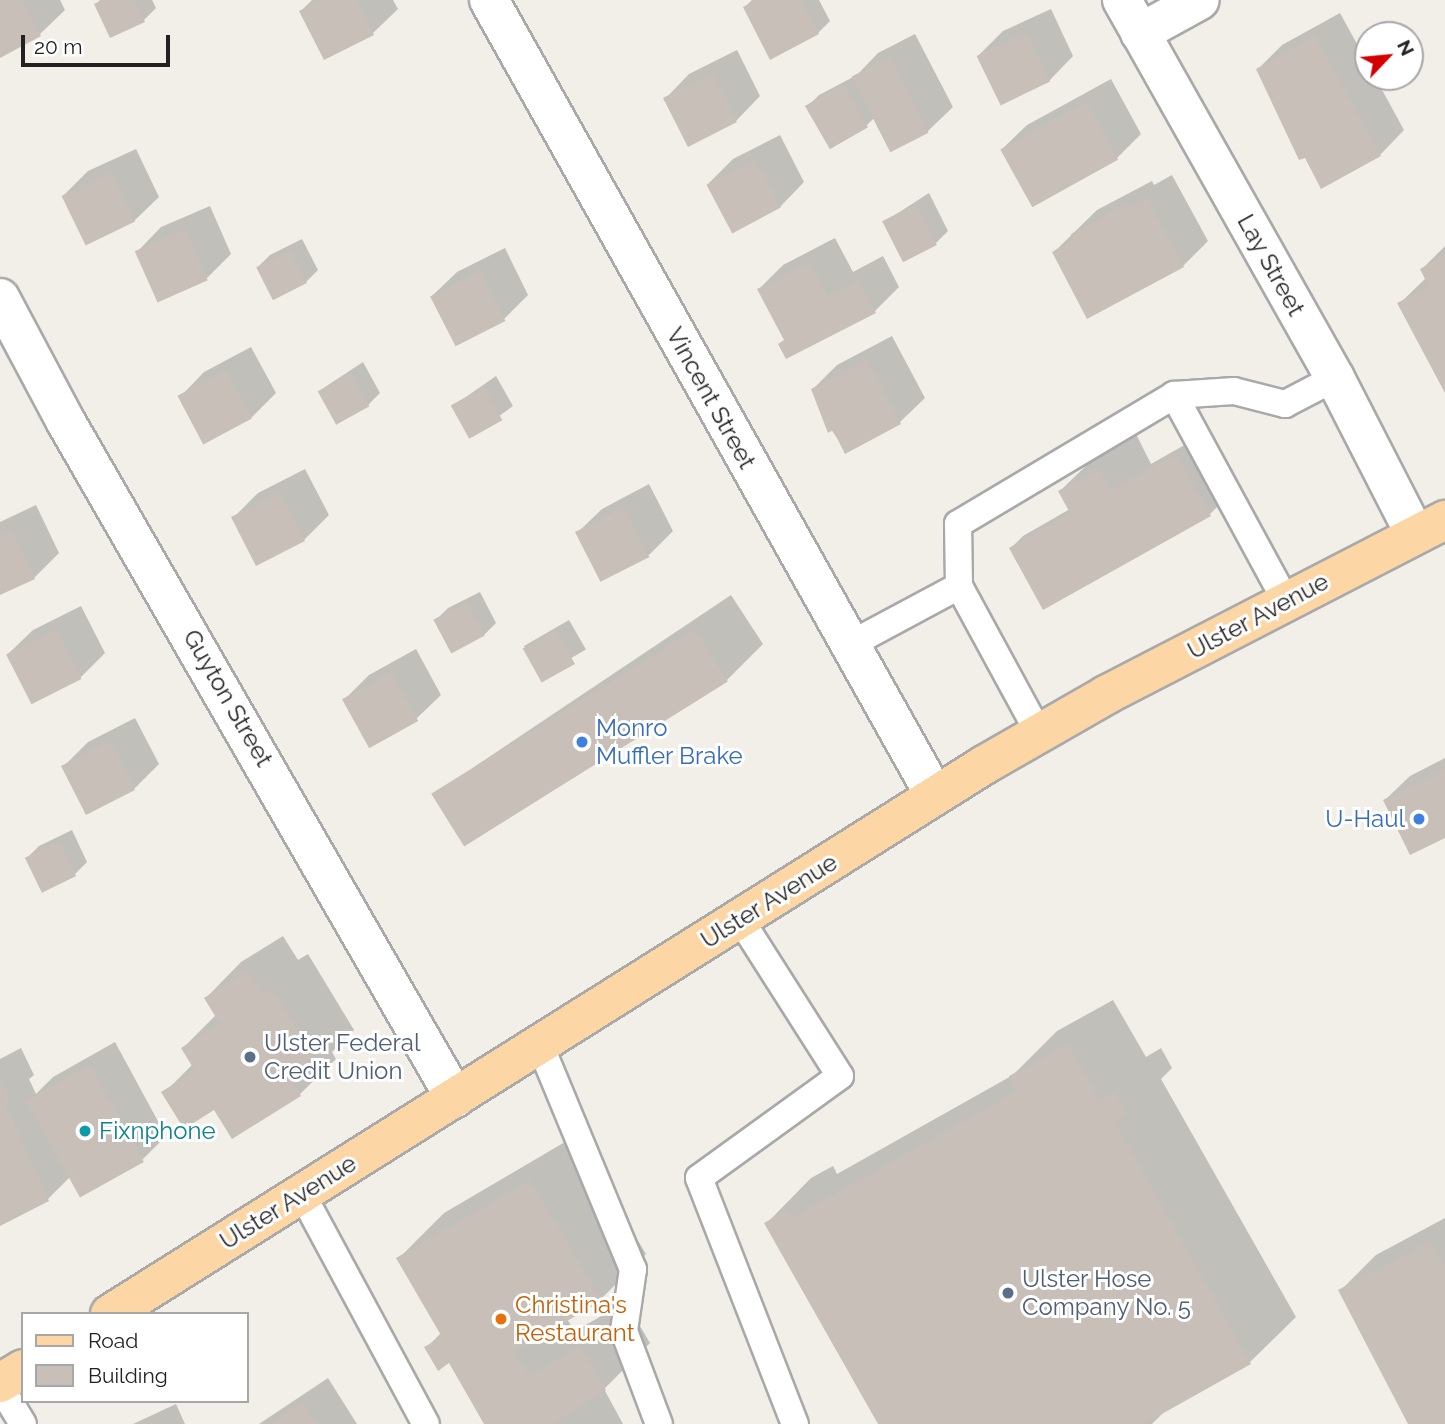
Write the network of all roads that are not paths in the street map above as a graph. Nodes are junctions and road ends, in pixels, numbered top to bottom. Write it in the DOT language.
graph roads {
  1 [pos="489,0"];
  2 [pos="1122,0"];
  3 [pos="1200,0"];
  4 [pos="1140,33"];
  5 [pos="0,298"];
  6 [pos="1335,378"];
  7 [pos="1174,396"];
  8 [pos="1430,527"];
  9 [pos="959,586"];
  10 [pos="1286,601"];
  11 [pos="851,643"];
  12 [pos="1040,735"];
  13 [pos="934,794"];
  14 [pos="740,919"];
  15 [pos="540,1045"];
  16 [pos="455,1098"];
  17 [pos="302,1194"];
  18 [pos="113,1312"];
  19 [pos="21,1370"];
  20 [pos="0,1385"];
  21 [pos="23,1424"];
  22 [pos="426,1424"];
  23 [pos="659,1424"];
  24 [pos="795,1424"];
  1 -- 11 [label="street, Vincent Street"];
  2 -- 4 [label="street, Lay Street"];
  3 -- 4 [label="street"];
  4 -- 6 [label="street, Lay Street"];
  5 -- 16 [label="street, Guyton Street"];
  6 -- 7 [label="lane"];
  6 -- 8 [label="street, Lay Street"];
  7 -- 9 [label="lane"];
  7 -- 10 [label="lane"];
  8 -- 10 [label="main road, Ulster Avenue"];
  9 -- 11 [label="lane"];
  9 -- 12 [label="lane"];
  10 -- 12 [label="main road, Ulster Avenue"];
  11 -- 13 [label="street, Vincent Street"];
  12 -- 13 [label="main road, Ulster Avenue"];
  13 -- 14 [label="main road, Ulster Avenue"];
  14 -- 15 [label="main road, Ulster Avenue"];
  14 -- 24 [label="lane"];
  15 -- 16 [label="main road, Ulster Avenue"];
  15 -- 23 [label="lane"];
  16 -- 17 [label="main road, Ulster Avenue"];
  17 -- 18 [label="main road, Ulster Avenue"];
  17 -- 22 [label="lane"];
  19 -- 20 [label="main road"];
  20 -- 21 [label="lane"];
}
